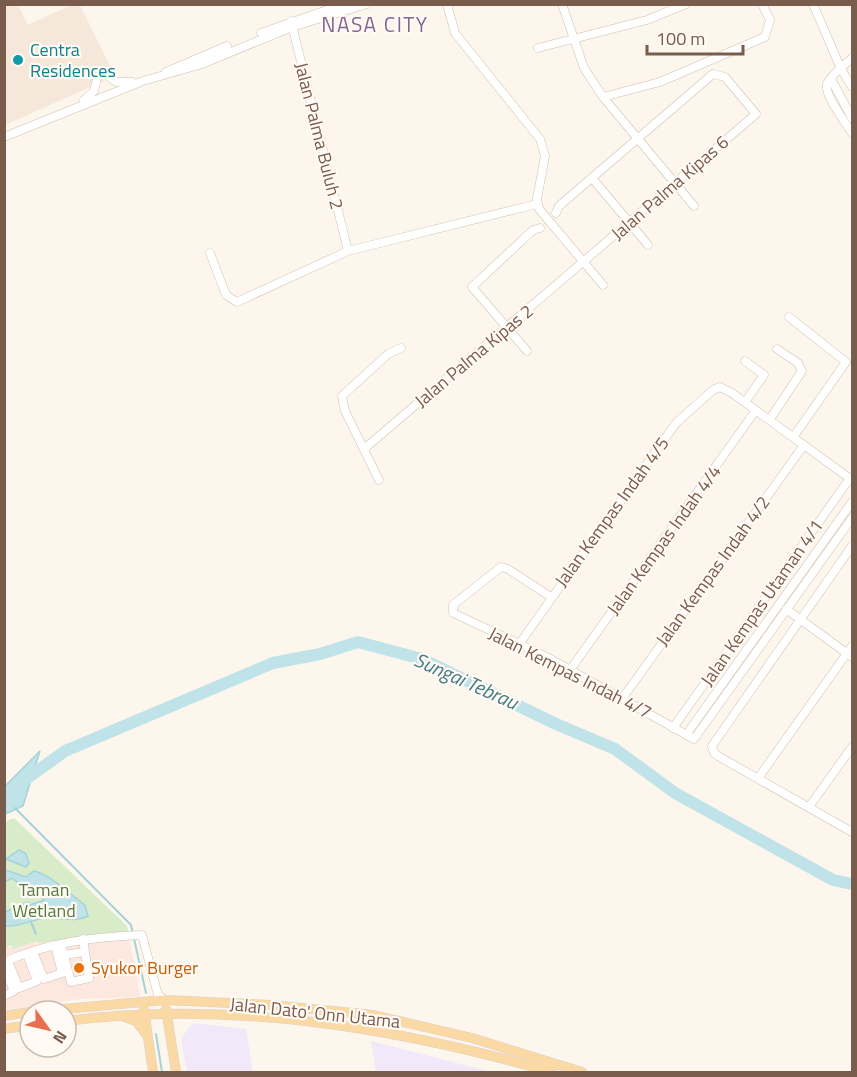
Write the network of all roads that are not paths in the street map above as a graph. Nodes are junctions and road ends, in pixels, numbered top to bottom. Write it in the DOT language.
graph roads {
  1 [pos="344,4"];
  2 [pos="367,4"];
  3 [pos="447,4"];
  4 [pos="562,4"];
  5 [pos="686,4"];
  6 [pos="762,4"];
  7 [pos="813,4"];
  8 [pos="291,24"];
  9 [pos="572,39"];
  10 [pos="538,48"];
  11 [pos="852,58"];
  12 [pos="841,69"];
  13 [pos="831,79"];
  14 [pos="143,81"];
  15 [pos="852,87"];
  16 [pos="603,98"];
  17 [pos="70,110"];
  18 [pos="852,118"];
  19 [pos="852,133"];
  20 [pos="4,137"];
  21 [pos="636,140"];
  22 [pos="592,178"];
  23 [pos="675,184"];
  24 [pos="537,204"];
  25 [pos="694,206"];
  26 [pos="556,213"];
  27 [pos="629,223"];
  28 [pos="540,228"];
  29 [pos="648,245"];
  30 [pos="348,250"];
  31 [pos="210,253"];
  32 [pos="584,262"];
  33 [pos="603,285"];
  34 [pos="789,317"];
  35 [pos="506,328"];
  36 [pos="401,348"];
  37 [pos="777,349"];
  38 [pos="527,351"];
  39 [pos="745,361"];
  40 [pos="745,402"];
  41 [pos="756,410"];
  42 [pos="770,418"];
  43 [pos="794,436"];
  44 [pos="804,444"];
  45 [pos="364,449"];
  46 [pos="851,479"];
  47 [pos="379,480"];
  48 [pos="852,502"];
  49 [pos="852,518"];
  50 [pos="852,546"];
  51 [pos="551,597"];
  52 [pos="780,604"];
  53 [pos="788,610"];
  54 [pos="801,619"];
  55 [pos="520,643"];
  56 [pos="851,652"];
  57 [pos="570,670"];
  58 [pos="622,699"];
  59 [pos="673,728"];
  60 [pos="686,735"];
  61 [pos="852,747"];
  62 [pos="759,777"];
  63 [pos="809,807"];
  64 [pos="852,832"];
  65 [pos="83,939"];
  66 [pos="58,944"];
  67 [pos="84,952"];
  68 [pos="30,953"];
  69 [pos="64,955"];
  70 [pos="6,964"];
  71 [pos="4,996"];
  72 [pos="165,1000"];
  73 [pos="143,1002"];
  74 [pos="78,1008"];
  75 [pos="145,1013"];
  76 [pos="167,1013"];
  77 [pos="200,1014"];
  78 [pos="115,1015"];
  79 [pos="78,1020"];
  80 [pos="410,1023"];
  81 [pos="408,1035"];
  82 [pos="148,1039"];
  83 [pos="170,1041"];
  84 [pos="153,1072"];
  85 [pos="176,1072"];
  86 [pos="552,1072"];
  87 [pos="582,1072"];
  1 -- 8 [label="street"];
  2 -- 8 [label="street"];
  3 -- 24 [label="street"];
  4 -- 9 [label="street"];
  5 -- 9 [label="street"];
  6 -- 16 [label="street"];
  7 -- 12 [label="street"];
  8 -- 14 [label="street"];
  8 -- 30 [label="street, Jalan Palma Buluh 2"];
  9 -- 10 [label="street"];
  9 -- 16 [label="street"];
  11 -- 12 [label="street"];
  12 -- 13 [label="street"];
  12 -- 15 [label="street"];
  13 -- 18 [label="street"];
  13 -- 19 [label="street"];
  14 -- 17 [label="street"];
  14 -- 17 [label="street"];
  16 -- 21 [label="street"];
  17 -- 20 [label="street"];
  21 -- 22 [label="street"];
  21 -- 23 [label="street"];
  21 -- 23 [label="street, Jalan Palma Kipas 6"];
  22 -- 26 [label="street"];
  22 -- 27 [label="street"];
  23 -- 25 [label="street"];
  23 -- 27 [label="street, Jalan Palma Kipas 6"];
  24 -- 30 [label="street"];
  24 -- 32 [label="street"];
  27 -- 29 [label="street"];
  27 -- 32 [label="street, Jalan Palma Kipas 6"];
  28 -- 35 [label="street"];
  30 -- 31 [label="street"];
  32 -- 33 [label="street"];
  32 -- 35 [label="street, Jalan Palma Kipas 2"];
  34 -- 43 [label="street"];
  35 -- 38 [label="street"];
  35 -- 45 [label="street, Jalan Palma Kipas 2"];
  36 -- 45 [label="street"];
  37 -- 42 [label="street"];
  39 -- 40 [label="street"];
  40 -- 41 [label="street"];
  40 -- 51 [label="street, Jalan Kempas Indah 4/5"];
  41 -- 42 [label="street"];
  41 -- 57 [label="street, Jalan Kempas Indah 4/4"];
  42 -- 43 [label="street"];
  43 -- 44 [label="street"];
  44 -- 46 [label="street"];
  44 -- 58 [label="street, Jalan Kempas Indah 4/2"];
  45 -- 47 [label="street"];
  46 -- 59 [label="street, Jalan Kempas Utaman 4/1"];
  48 -- 52 [label="street"];
  49 -- 53 [label="street"];
  50 -- 54 [label="street"];
  51 -- 55 [label="street, Jalan Kempas Indah 4/5"];
  51 -- 55 [label="street, Jalan Kempas Indah 4/7"];
  52 -- 53 [label="street"];
  52 -- 60 [label="street"];
  53 -- 54 [label="street"];
  53 -- 60 [label="street"];
  54 -- 56 [label="street"];
  54 -- 62 [label="street"];
  55 -- 57 [label="street, Jalan Kempas Indah 4/7"];
  56 -- 62 [label="street"];
  57 -- 58 [label="street, Jalan Kempas Indah 4/7"];
  58 -- 59 [label="street, Jalan Kempas Indah 4/7"];
  59 -- 60 [label="street, Jalan Kempas Indah 4/7"];
  61 -- 63 [label="street"];
  62 -- 63 [label="street"];
  63 -- 64 [label="street"];
  65 -- 66 [label="street"];
  65 -- 67 [label="street"];
  65 -- 72 [label="street"];
  66 -- 68 [label="street"];
  66 -- 68 [label="street"];
  66 -- 69 [label="street"];
  67 -- 69 [label="street"];
  67 -- 69 [label="street"];
  68 -- 70 [label="street"];
  68 -- 70 [label="street"];
  70 -- 71 [label="street"];
  72 -- 73 [label="main road, Jalan Dato' Onn Utama"];
  72 -- 76 [label="main road"];
  72 -- 80 [label="main road, Jalan Dato' Onn Utama"];
  73 -- 74 [label="main road, Jalan Dato' Onn Utama"];
  73 -- 75 [label="main road"];
  75 -- 76 [label="main road, Jalan Dato' Onn Utama"];
  75 -- 78 [label="main road, Jalan Dato' Onn Utama"];
  75 -- 82 [label="main road"];
  76 -- 77 [label="main road, Jalan Dato' Onn Utama"];
  76 -- 83 [label="main road"];
  77 -- 81 [label="main road, Jalan Dato' Onn Utama"];
  77 -- 83 [label="main road"];
  78 -- 79 [label="main road, Jalan Dato' Onn Utama"];
  78 -- 82 [label="main road"];
  80 -- 81 [label="main road"];
  80 -- 87 [label="main road, Jalan Dato' Onn Utama"];
  81 -- 86 [label="main road, Jalan Dato' Onn Utama"];
  82 -- 84 [label="main road"];
  83 -- 85 [label="main road"];
}
